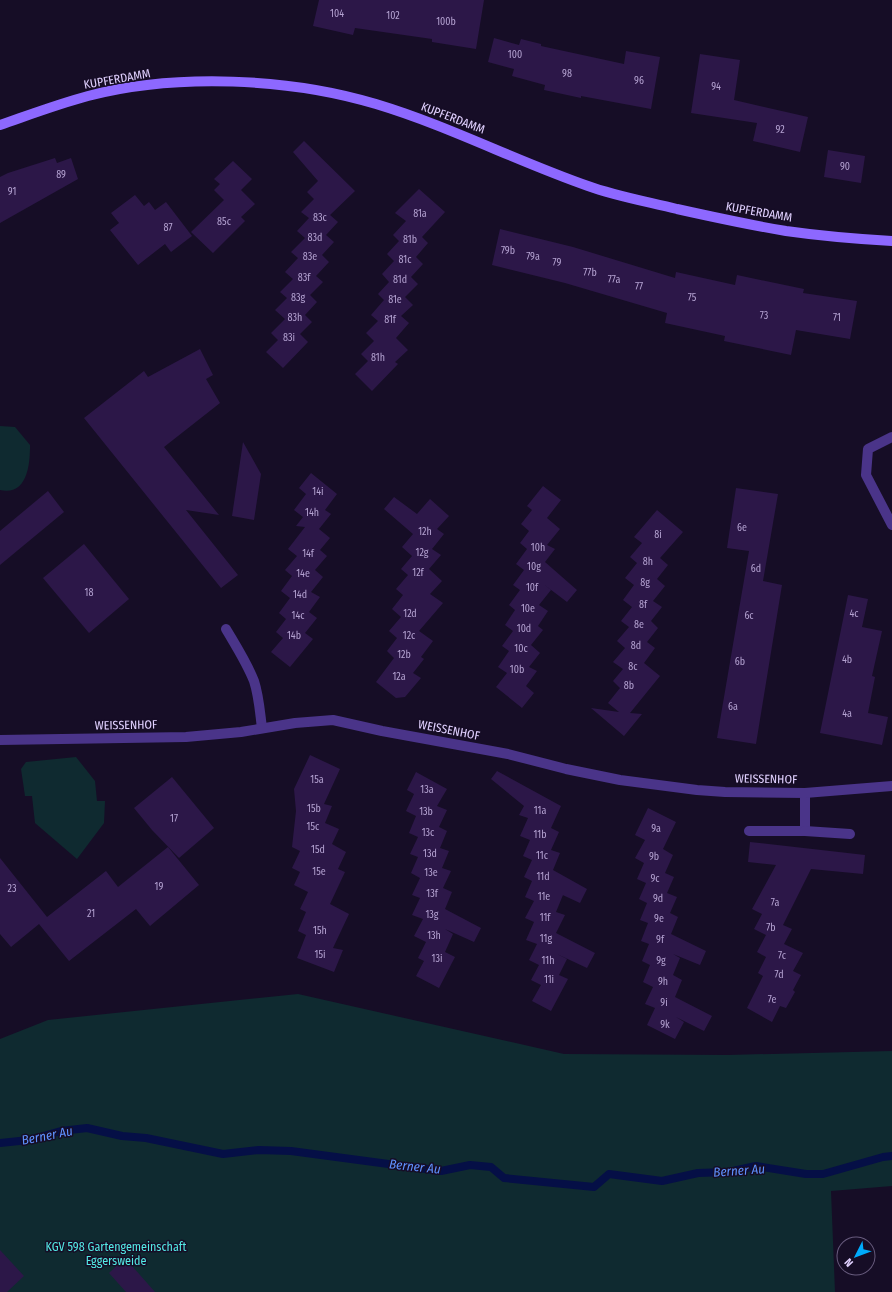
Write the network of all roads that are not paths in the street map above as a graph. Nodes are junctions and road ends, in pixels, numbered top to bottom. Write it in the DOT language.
graph roads {
  1 [pos="0,125"];
  2 [pos="892,241"];
  3 [pos="892,437"];
  4 [pos="892,525"];
  5 [pos="226,629"];
  6 [pos="262,728"];
  7 [pos="0,740"];
  8 [pos="892,786"];
  9 [pos="805,793"];
  10 [pos="749,831"];
  11 [pos="805,832"];
  12 [pos="850,834"];
  1 -- 2 [label="street, KUPFERDAMM"];
  3 -- 4 [label="street"];
  5 -- 6 [label="street"];
  6 -- 7 [label="street, WEISSENHOF"];
  6 -- 9 [label="street, WEISSENHOF"];
  8 -- 9 [label="street, WEISSENHOF"];
  9 -- 11 [label="street"];
  10 -- 11 [label="street"];
  11 -- 12 [label="street"];
}
